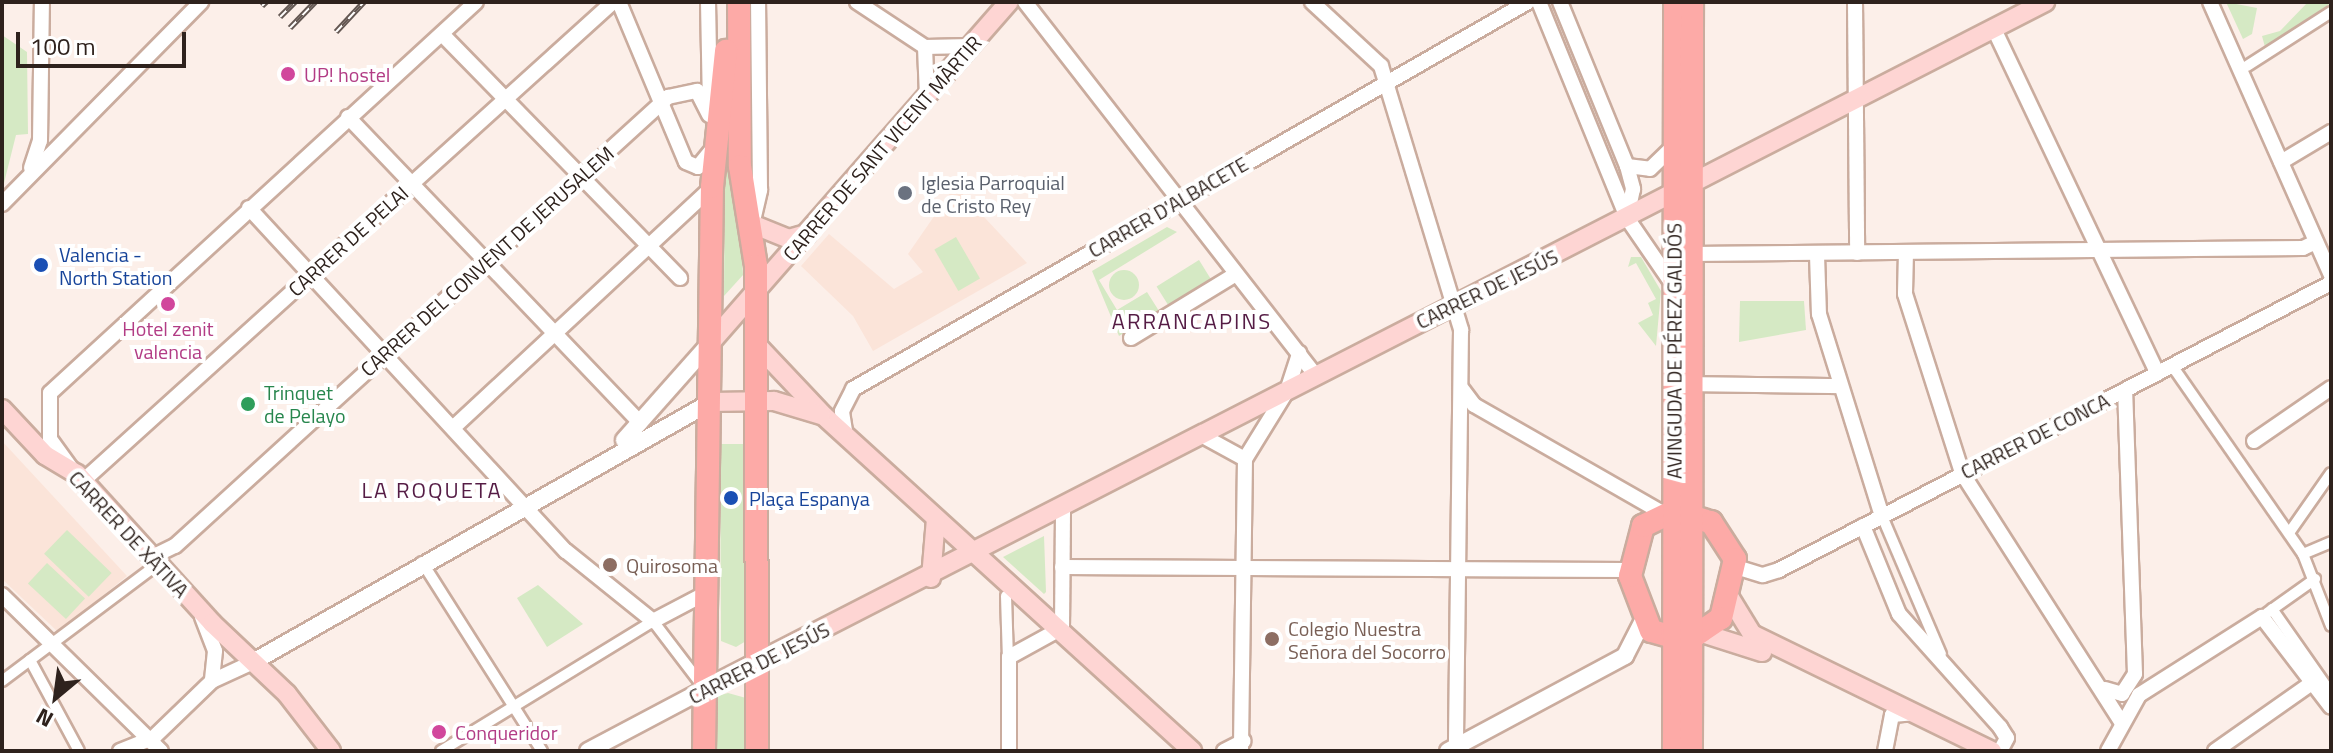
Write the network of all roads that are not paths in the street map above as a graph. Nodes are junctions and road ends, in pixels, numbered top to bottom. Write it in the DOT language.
graph roads {
  1 [pos="42,2"];
  2 [pos="201,2"];
  3 [pos="476,2"];
  4 [pos="616,2"];
  5 [pos="708,2"];
  6 [pos="726,2"];
  7 [pos="739,2"];
  8 [pos="758,2"];
  9 [pos="857,2"];
  10 [pos="1009,2"];
  11 [pos="1025,2"];
  12 [pos="1312,2"];
  13 [pos="1528,2"];
  14 [pos="1539,2"];
  15 [pos="1560,2"];
  16 [pos="1675,2"];
  17 [pos="1692,2"];
  18 [pos="1855,2"];
  19 [pos="2045,2"];
  20 [pos="2210,2"];
  21 [pos="2331,12"];
  22 [pos="1994,29"];
  23 [pos="442,34"];
  24 [pos="971,46"];
  25 [pos="925,47"];
  26 [pos="2247,66"];
  27 [pos="1384,80"];
  28 [pos="927,97"];
  29 [pos="1855,99"];
  30 [pos="504,100"];
  31 [pos="659,105"];
  32 [pos="709,115"];
  33 [pos="348,117"];
  34 [pos="2331,132"];
  35 [pos="1675,143"];
  36 [pos="2281,162"];
  37 [pos="1627,166"];
  38 [pos="712,169"];
  39 [pos="580,176"];
  40 [pos="21,184"];
  41 [pos="411,184"];
  42 [pos="1683,188"];
  43 [pos="1179,202"];
  44 [pos="2,204"];
  45 [pos="249,208"];
  46 [pos="1627,218"];
  47 [pos="752,224"];
  48 [pos="807,234"];
  49 [pos="2316,242"];
  50 [pos="649,246"];
  51 [pos="2099,251"];
  52 [pos="1906,252"];
  53 [pos="1857,253"];
  54 [pos="1691,254"];
  55 [pos="1817,255"];
  56 [pos="486,262"];
  57 [pos="312,274"];
  58 [pos="1236,274"];
  59 [pos="2331,275"];
  60 [pos="680,278"];
  61 [pos="2331,283"];
  62 [pos="1674,287"];
  63 [pos="756,293"];
  64 [pos="1453,307"];
  65 [pos="556,329"];
  66 [pos="1131,338"];
  67 [pos="712,341"];
  68 [pos="755,343"];
  69 [pos="384,353"];
  70 [pos="1299,353"];
  71 [pos="2173,367"];
  72 [pos="2157,373"];
  73 [pos="1315,375"];
  74 [pos="1691,384"];
  75 [pos="1461,386"];
  76 [pos="1840,386"];
  77 [pos="2331,388"];
  78 [pos="2125,390"];
  79 [pos="1287,391"];
  80 [pos="755,399"];
  81 [pos="711,402"];
  82 [pos="2,409"];
  83 [pos="824,416"];
  84 [pos="454,427"];
  85 [pos="643,428"];
  86 [pos="1201,435"];
  87 [pos="846,437"];
  88 [pos="2254,441"];
  89 [pos="1245,459"];
  90 [pos="1962,473"];
  91 [pos="2331,474"];
  92 [pos="79,476"];
  93 [pos="1691,478"];
  94 [pos="519,507"];
  95 [pos="1063,512"];
  96 [pos="1675,512"];
  97 [pos="1882,516"];
  98 [pos="936,518"];
  99 [pos="1863,526"];
  100 [pos="2289,533"];
  101 [pos="2331,542"];
  102 [pos="976,554"];
  103 [pos="2303,554"];
  104 [pos="1734,560"];
  105 [pos="155,561"];
  106 [pos="422,562"];
  107 [pos="1464,566"];
  108 [pos="1062,567"];
  109 [pos="1247,567"];
  110 [pos="1629,570"];
  111 [pos="2314,577"];
  112 [pos="931,578"];
  113 [pos="709,592"];
  114 [pos="2,595"];
  115 [pos="1006,596"];
  116 [pos="1730,598"];
  117 [pos="199,609"];
  118 [pos="2271,617"];
  119 [pos="653,621"];
  120 [pos="1643,621"];
  121 [pos="2331,626"];
  122 [pos="1062,628"];
  123 [pos="1690,639"];
  124 [pos="53,644"];
  125 [pos="1941,654"];
  126 [pos="30,660"];
  127 [pos="1008,661"];
  128 [pos="253,662"];
  129 [pos="757,663"];
  130 [pos="2134,666"];
  131 [pos="2,681"];
  132 [pos="212,681"];
  133 [pos="2159,681"];
  134 [pos="2319,681"];
  135 [pos="705,689"];
  136 [pos="2104,689"];
  137 [pos="514,706"];
  138 [pos="2331,707"];
  139 [pos="1916,713"];
  140 [pos="1892,715"];
  141 [pos="2122,723"];
  142 [pos="157,744"];
  143 [pos="1243,746"];
  144 [pos="1453,750"];
  145 [pos="79,751"];
  146 [pos="120,751"];
  147 [pos="331,751"];
  148 [pos="441,751"];
  149 [pos="542,751"];
  150 [pos="588,751"];
  151 [pos="704,751"];
  152 [pos="757,751"];
  153 [pos="1009,751"];
  154 [pos="1192,751"];
  155 [pos="1224,751"];
  156 [pos="1674,751"];
  157 [pos="1691,751"];
  158 [pos="1885,751"];
  159 [pos="1964,751"];
  160 [pos="1992,751"];
  161 [pos="2000,751"];
  162 [pos="2108,751"];
  163 [pos="2215,751"];
  1 -- 40 [label="street"];
  2 -- 40 [label="street"];
  3 -- 23 [label="street"];
  4 -- 30 [label="street, CARRER DE PELAI"];
  4 -- 31 [label="street"];
  5 -- 32 [label="street"];
  6 -- 38 [label="main road"];
  7 -- 47 [label="main road"];
  8 -- 47 [label="street"];
  9 -- 25 [label="street"];
  10 -- 24 [label="main road, CARRER DE SANT VICENT MÀRTIR"];
  11 -- 43 [label="street"];
  12 -- 27 [label="street"];
  13 -- 27 [label="street, CARRER D'ALBACETE"];
  14 -- 46 [label="street"];
  15 -- 37 [label="street"];
  16 -- 35 [label="main road"];
  17 -- 42 [label="main road"];
  18 -- 29 [label="street"];
  19 -- 22 [label="main road, CARRER DE JESÚS"];
  20 -- 36 [label="street"];
  21 -- 26 [label="street"];
  22 -- 29 [label="main road, CARRER DE JESÚS"];
  22 -- 51 [label="street"];
  23 -- 30 [label="street"];
  23 -- 33 [label="street"];
  24 -- 25 [label="street"];
  24 -- 28 [label="main road, CARRER DE SANT VICENT MÀRTIR"];
  25 -- 28 [label="street"];
  27 -- 43 [label="street, CARRER D'ALBACETE"];
  27 -- 64 [label="street"];
  28 -- 48 [label="main road, CARRER DE SANT VICENT MÀRTIR"];
  29 -- 42 [label="main road, CARRER DE JESÚS"];
  29 -- 53 [label="street"];
  30 -- 39 [label="street"];
  30 -- 41 [label="street, CARRER DE PELAI"];
  31 -- 32 [label="street, CARRER DEL CONVENT DE JERUSALEM"];
  31 -- 38 [label="street"];
  31 -- 39 [label="street, CARRER DEL CONVENT DE JERUSALEM"];
  32 -- 38 [label="street"];
  33 -- 41 [label="street"];
  33 -- 45 [label="street"];
  34 -- 36 [label="street"];
  35 -- 37 [label="street"];
  35 -- 42 [label="main road"];
  36 -- 49 [label="street"];
  37 -- 46 [label="street"];
  38 -- 50 [label="street"];
  38 -- 67 [label="main road"];
  39 -- 50 [label="street"];
  39 -- 56 [label="street, CARRER DEL CONVENT DE JERUSALEM"];
  40 -- 44 [label="street"];
  41 -- 56 [label="street"];
  41 -- 57 [label="street, CARRER DE PELAI"];
  42 -- 46 [label="main road, CARRER DE JESÚS"];
  42 -- 54 [label="main road, AVINGUDA DE PÉREZ GALDÓS"];
  42 -- 62 [label="main road, AVINGUDA DE PÉREZ GALDÓS"];
  43 -- 58 [label="street"];
  43 -- 87 [label="street, CARRER D'ALBACETE"];
  45 -- 57 [label="street"];
  45 -- 92 [label="street"];
  46 -- 62 [label="street"];
  46 -- 64 [label="main road, CARRER DE JESÚS"];
  47 -- 48 [label="main road"];
  47 -- 63 [label="main road"];
  48 -- 63 [label="main road, CARRER DE SANT VICENT MÀRTIR"];
  49 -- 51 [label="street"];
  49 -- 59 [label="street"];
  50 -- 60 [label="street"];
  50 -- 65 [label="street"];
  51 -- 52 [label="street"];
  51 -- 72 [label="street"];
  52 -- 53 [label="street"];
  52 -- 90 [label="street"];
  53 -- 55 [label="street"];
  54 -- 55 [label="street"];
  54 -- 74 [label="main road, AVINGUDA DE PÉREZ GALDÓS"];
  55 -- 76 [label="street"];
  56 -- 65 [label="street"];
  56 -- 69 [label="street, CARRER DEL CONVENT DE JERUSALEM"];
  57 -- 69 [label="street"];
  57 -- 92 [label="street, CARRER DE PELAI"];
  58 -- 66 [label="street"];
  58 -- 70 [label="street"];
  61 -- 71 [label="street, CARRER DE CONCA"];
  62 -- 96 [label="main road, AVINGUDA DE PÉREZ GALDÓS"];
  63 -- 67 [label="main road, CARRER DE SANT VICENT MÀRTIR"];
  63 -- 68 [label="main road"];
  64 -- 73 [label="main road, CARRER DE JESÚS"];
  64 -- 75 [label="street"];
  65 -- 84 [label="street"];
  65 -- 85 [label="street"];
  67 -- 81 [label="main road"];
  67 -- 85 [label="street"];
  68 -- 80 [label="main road"];
  68 -- 83 [label="main road"];
  69 -- 84 [label="street"];
  69 -- 105 [label="street, CARRER DEL CONVENT DE JERUSALEM"];
  70 -- 73 [label="street"];
  70 -- 79 [label="street"];
  71 -- 72 [label="street, CARRER DE CONCA"];
  71 -- 100 [label="street"];
  72 -- 78 [label="street, CARRER DE CONCA"];
  73 -- 79 [label="main road, CARRER DE JESÚS"];
  74 -- 76 [label="street"];
  74 -- 93 [label="main road, AVINGUDA DE PÉREZ GALDÓS"];
  75 -- 96 [label="street"];
  75 -- 107 [label="street"];
  76 -- 97 [label="street"];
  77 -- 88 [label="street"];
  78 -- 90 [label="street, CARRER DE CONCA"];
  78 -- 130 [label="street"];
  79 -- 86 [label="main road, CARRER DE JESÚS"];
  79 -- 89 [label="street"];
  80 -- 81 [label="main road"];
  80 -- 83 [label="main road"];
  80 -- 129 [label="main road"];
  81 -- 85 [label="street"];
  81 -- 113 [label="main road"];
  82 -- 92 [label="main road, CARRER DE XÀTIVA"];
  83 -- 87 [label="main road"];
  84 -- 94 [label="street"];
  85 -- 94 [label="street"];
  86 -- 89 [label="street"];
  86 -- 95 [label="main road, CARRER DE JESÚS"];
  87 -- 98 [label="main road"];
  89 -- 109 [label="street"];
  90 -- 97 [label="street, CARRER DE CONCA"];
  90 -- 136 [label="street"];
  91 -- 100 [label="street"];
  92 -- 105 [label="main road, CARRER DE XÀTIVA"];
  93 -- 96 [label="main road, AVINGUDA DE PÉREZ GALDÓS"];
  93 -- 104 [label="main road, AVINGUDA DE PÉREZ GALDÓS"];
  94 -- 106 [label="street"];
  94 -- 119 [label="street"];
  95 -- 102 [label="main road, CARRER DE JESÚS"];
  95 -- 108 [label="street"];
  96 -- 104 [label="main road"];
  96 -- 110 [label="main road"];
  96 -- 123 [label="main road, AVINGUDA DE PÉREZ GALDÓS"];
  97 -- 99 [label="street, CARRER DE CONCA"];
  97 -- 125 [label="street"];
  98 -- 102 [label="main road"];
  98 -- 112 [label="main road"];
  99 -- 104 [label="street, CARRER DE CONCA"];
  99 -- 125 [label="street"];
  100 -- 103 [label="street"];
  101 -- 103 [label="street"];
  102 -- 112 [label="main road, CARRER DE JESÚS"];
  102 -- 122 [label="main road"];
  103 -- 111 [label="street"];
  104 -- 116 [label="main road"];
  105 -- 117 [label="main road, CARRER DE XÀTIVA"];
  105 -- 124 [label="street"];
  106 -- 128 [label="street"];
  106 -- 137 [label="street"];
  107 -- 109 [label="street"];
  107 -- 110 [label="street"];
  107 -- 144 [label="street"];
  108 -- 109 [label="street"];
  108 -- 122 [label="street"];
  109 -- 143 [label="street"];
  110 -- 120 [label="main road"];
  111 -- 118 [label="street"];
  111 -- 121 [label="street"];
  112 -- 129 [label="main road, CARRER DE JESÚS"];
  113 -- 119 [label="street"];
  113 -- 135 [label="main road"];
  114 -- 124 [label="street"];
  115 -- 127 [label="street"];
  116 -- 123 [label="main road"];
  116 -- 139 [label="main road"];
  117 -- 128 [label="main road, CARRER DE XÀTIVA"];
  117 -- 132 [label="street"];
  118 -- 133 [label="street"];
  118 -- 134 [label="street"];
  119 -- 135 [label="street"];
  119 -- 137 [label="street"];
  120 -- 123 [label="main road"];
  120 -- 144 [label="street"];
  122 -- 127 [label="street"];
  122 -- 154 [label="main road"];
  123 -- 140 [label="main road"];
  123 -- 156 [label="main road, AVINGUDA DE PÉREZ GALDÓS"];
  123 -- 157 [label="main road, AVINGUDA DE PÉREZ GALDÓS"];
  124 -- 126 [label="street"];
  124 -- 142 [label="street"];
  125 -- 161 [label="street"];
  126 -- 131 [label="street"];
  126 -- 145 [label="street"];
  127 -- 153 [label="street"];
  128 -- 132 [label="street"];
  128 -- 147 [label="main road, CARRER DE XÀTIVA"];
  129 -- 135 [label="main road, CARRER DE JESÚS"];
  129 -- 152 [label="main road"];
  130 -- 133 [label="street"];
  130 -- 136 [label="street"];
  132 -- 142 [label="street"];
  133 -- 141 [label="street"];
  134 -- 138 [label="street"];
  134 -- 163 [label="street"];
  135 -- 150 [label="street, CARRER DE JESÚS"];
  135 -- 151 [label="main road"];
  136 -- 141 [label="street"];
  137 -- 148 [label="street"];
  137 -- 149 [label="street"];
  139 -- 140 [label="street"];
  139 -- 160 [label="main road"];
  140 -- 158 [label="street"];
  140 -- 159 [label="main road"];
  141 -- 162 [label="street"];
  142 -- 146 [label="street"];
  143 -- 155 [label="street"];
}
